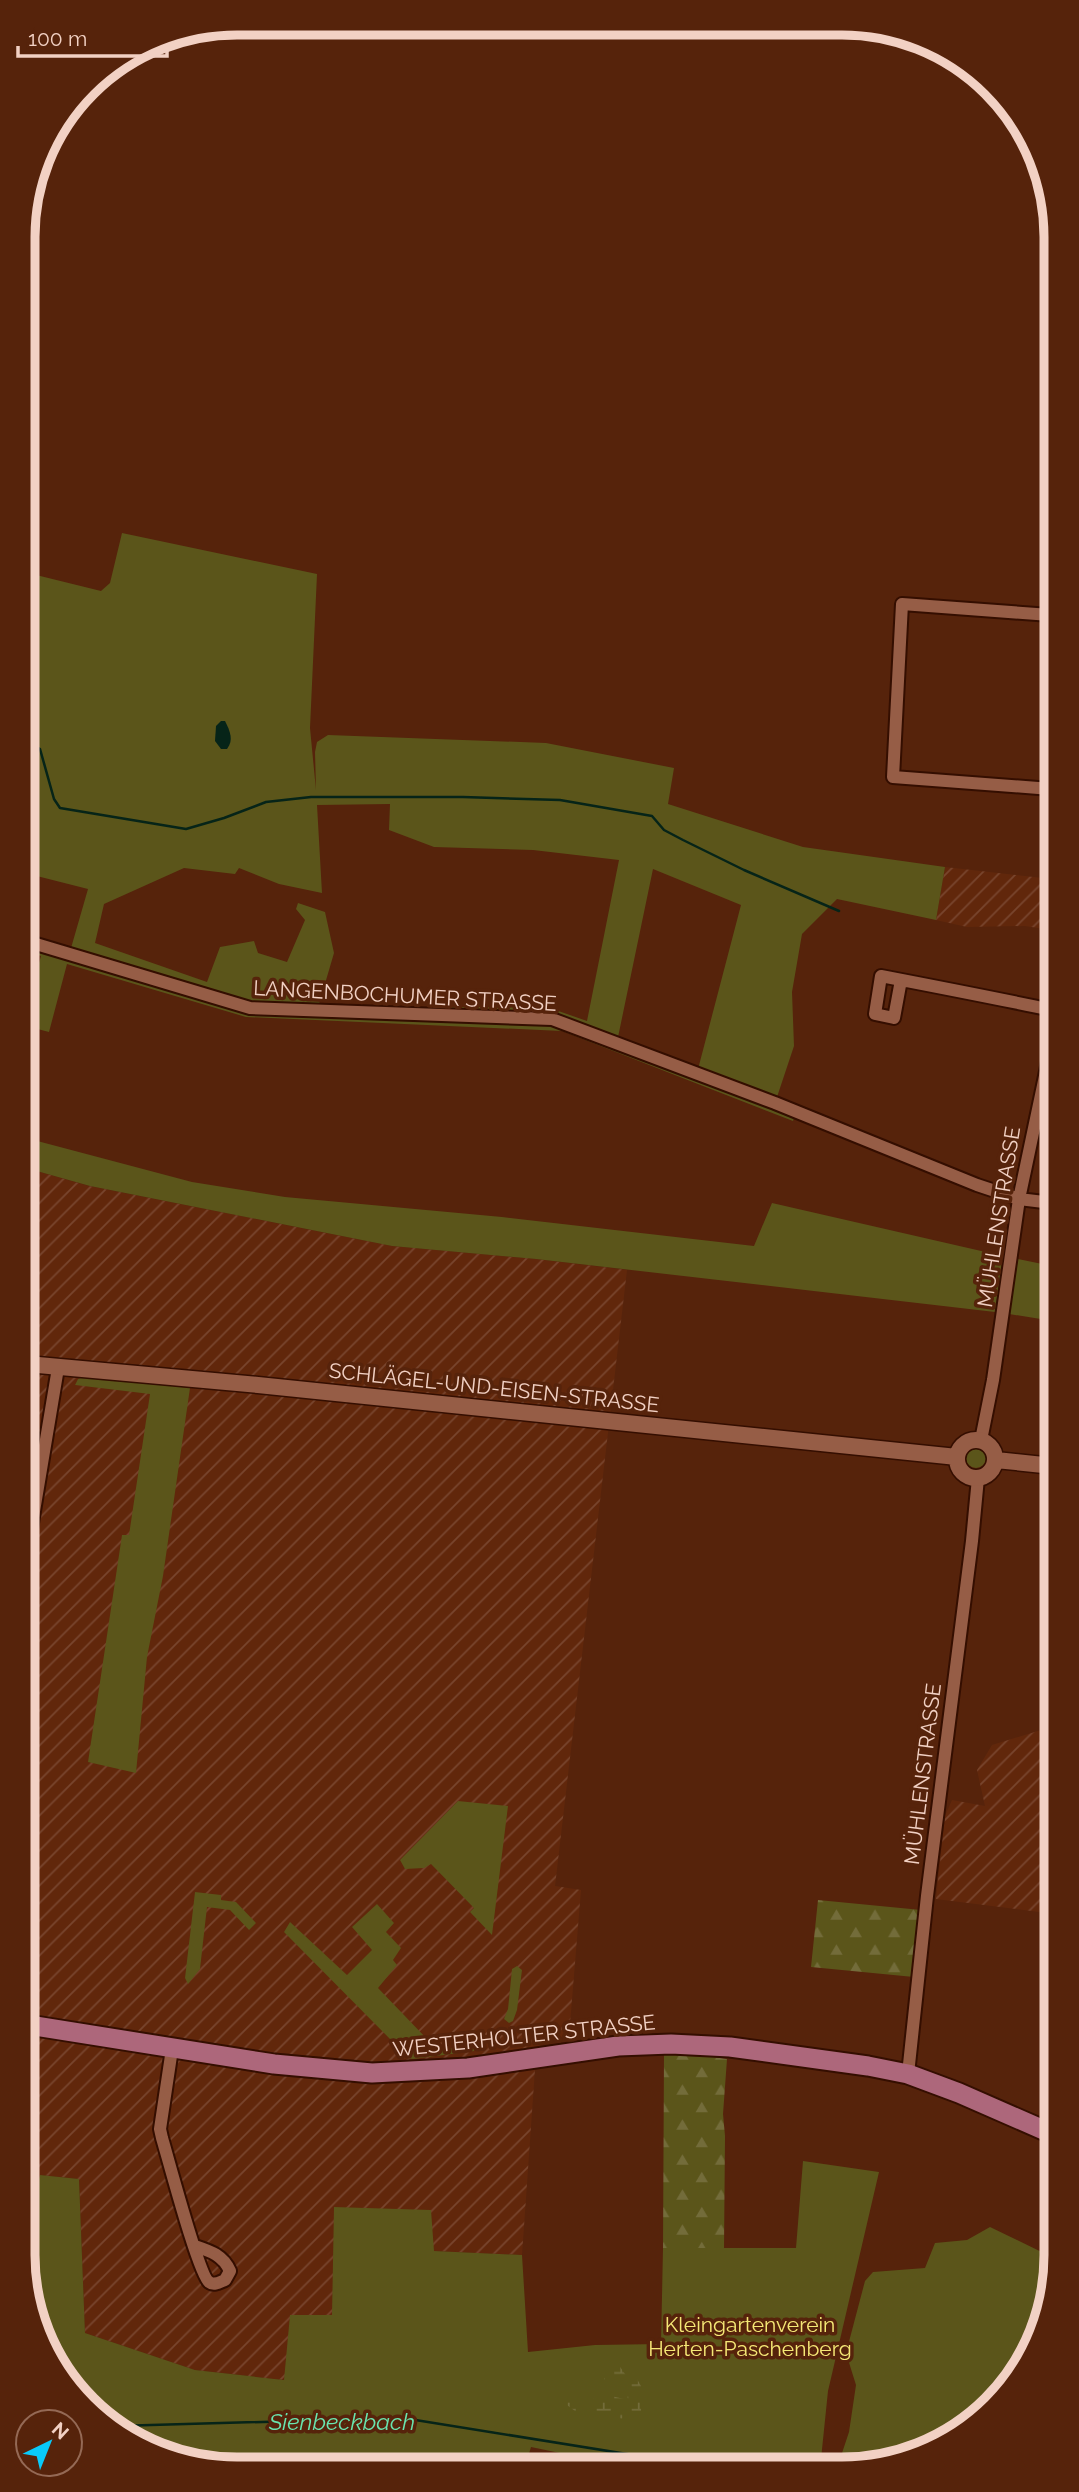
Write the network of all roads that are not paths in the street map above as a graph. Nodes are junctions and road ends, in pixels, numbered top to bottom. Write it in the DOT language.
graph roads {
  1 [pos="1044,615"];
  2 [pos="1044,788"];
  3 [pos="35,944"];
  4 [pos="901,980"];
  5 [pos="1044,1008"];
  6 [pos="1044,1080"];
  7 [pos="1018,1199"];
  8 [pos="1044,1202"];
  9 [pos="35,1365"];
  10 [pos="58,1368"];
  11 [pos="981,1440"];
  12 [pos="957,1457"];
  13 [pos="996,1460"];
  14 [pos="1044,1465"];
  15 [pos="978,1478"];
  16 [pos="35,1505"];
  17 [pos="35,2026"];
  18 [pos="172,2049"];
  19 [pos="908,2074"];
  20 [pos="1044,2130"];
  21 [pos="195,2246"];
  1 -- 2 [label="street"];
  3 -- 7 [label="street, LANGENBOCHUMER STRASSE"];
  4 -- 5 [label="street"];
  6 -- 7 [label="street, MÜHLENSTRASSE"];
  7 -- 8 [label="street, LANGENBOCHUMER STRASSE"];
  7 -- 11 [label="street, MÜHLENSTRASSE"];
  9 -- 10 [label="street, SCHLÄGEL-UND-EISEN-STRASSE"];
  10 -- 12 [label="street, SCHLÄGEL-UND-EISEN-STRASSE"];
  10 -- 16 [label="street"];
  11 -- 12 [label="street"];
  11 -- 13 [label="street"];
  12 -- 15 [label="street"];
  13 -- 14 [label="street"];
  13 -- 15 [label="street"];
  15 -- 19 [label="street, MÜHLENSTRASSE"];
  17 -- 18 [label="main road, WESTERHOLTER STRASSE"];
  18 -- 19 [label="main road, WESTERHOLTER STRASSE"];
  18 -- 21 [label="street"];
  19 -- 20 [label="main road, WESTERHOLTER STRASSE"];
}
